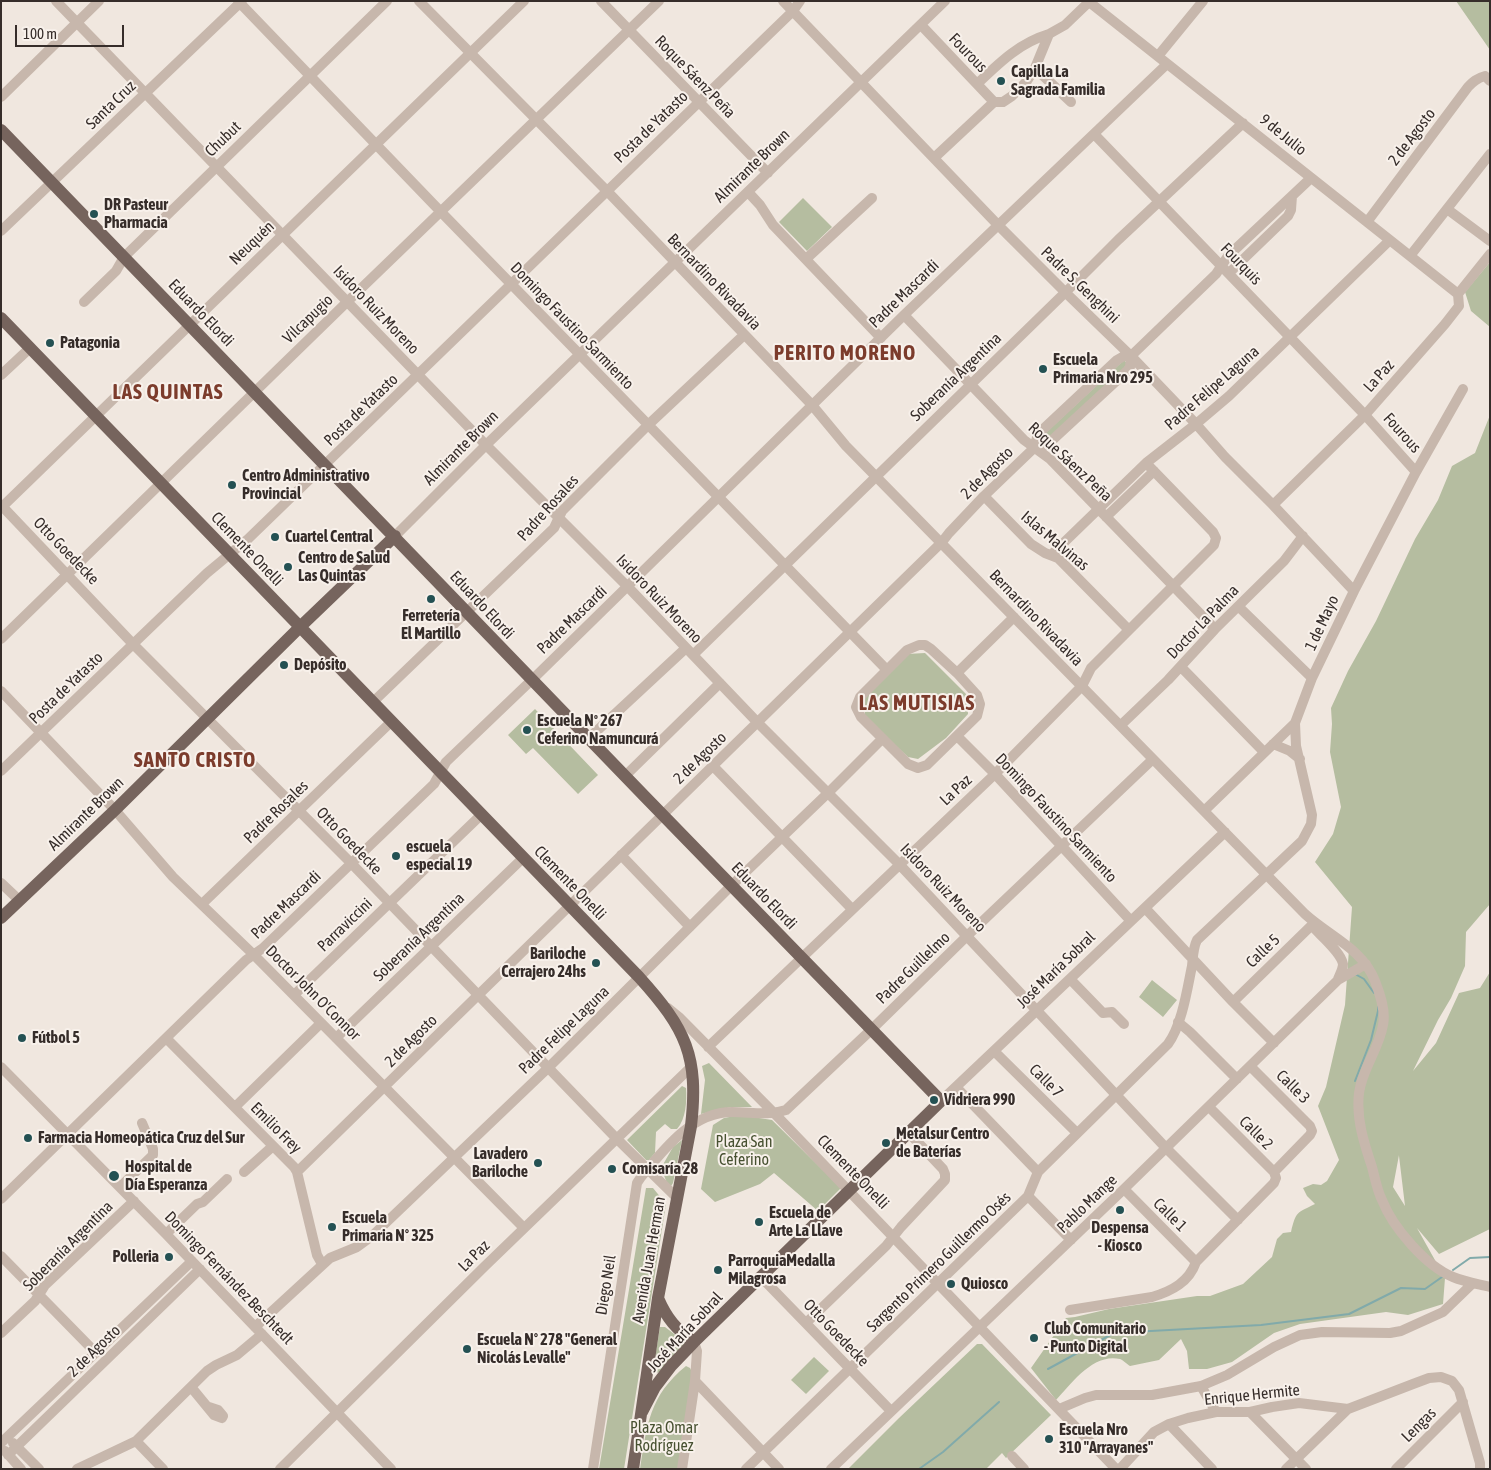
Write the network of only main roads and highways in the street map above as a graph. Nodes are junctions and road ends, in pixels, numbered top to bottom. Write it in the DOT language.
graph roads {
  1 [pos="1,130"];
  2 [pos="1,318"];
  3 [pos="395,536"];
  4 [pos="300,627"];
  5 [pos="1,918"];
  6 [pos="663,1004"];
  7 [pos="941,1101"];
  8 [pos="658,1298"];
  9 [pos="694,1342"];
  10 [pos="642,1412"];
  11 [pos="633,1469"];
  1 -- 3 [label="main road, Eduardo Elordi"];
  2 -- 4 [label="main road, Clemente Onelli"];
  3 -- 4 [label="main road, Almirante Brown"];
  3 -- 7 [label="main road, Eduardo Elordi"];
  4 -- 5 [label="main road, Almirante Brown"];
  4 -- 6 [label="main road, Clemente Onelli"];
  6 -- 8 [label="main road, Avenida Juan Herman"];
  7 -- 9 [label="main road, José María Sobral"];
  8 -- 9 [label="main road"];
  8 -- 10 [label="main road, Avenida Juan Herman"];
  9 -- 10 [label="main road, José María Sobral"];
  10 -- 11 [label="main road, Avenida Juan Herman"];
}
